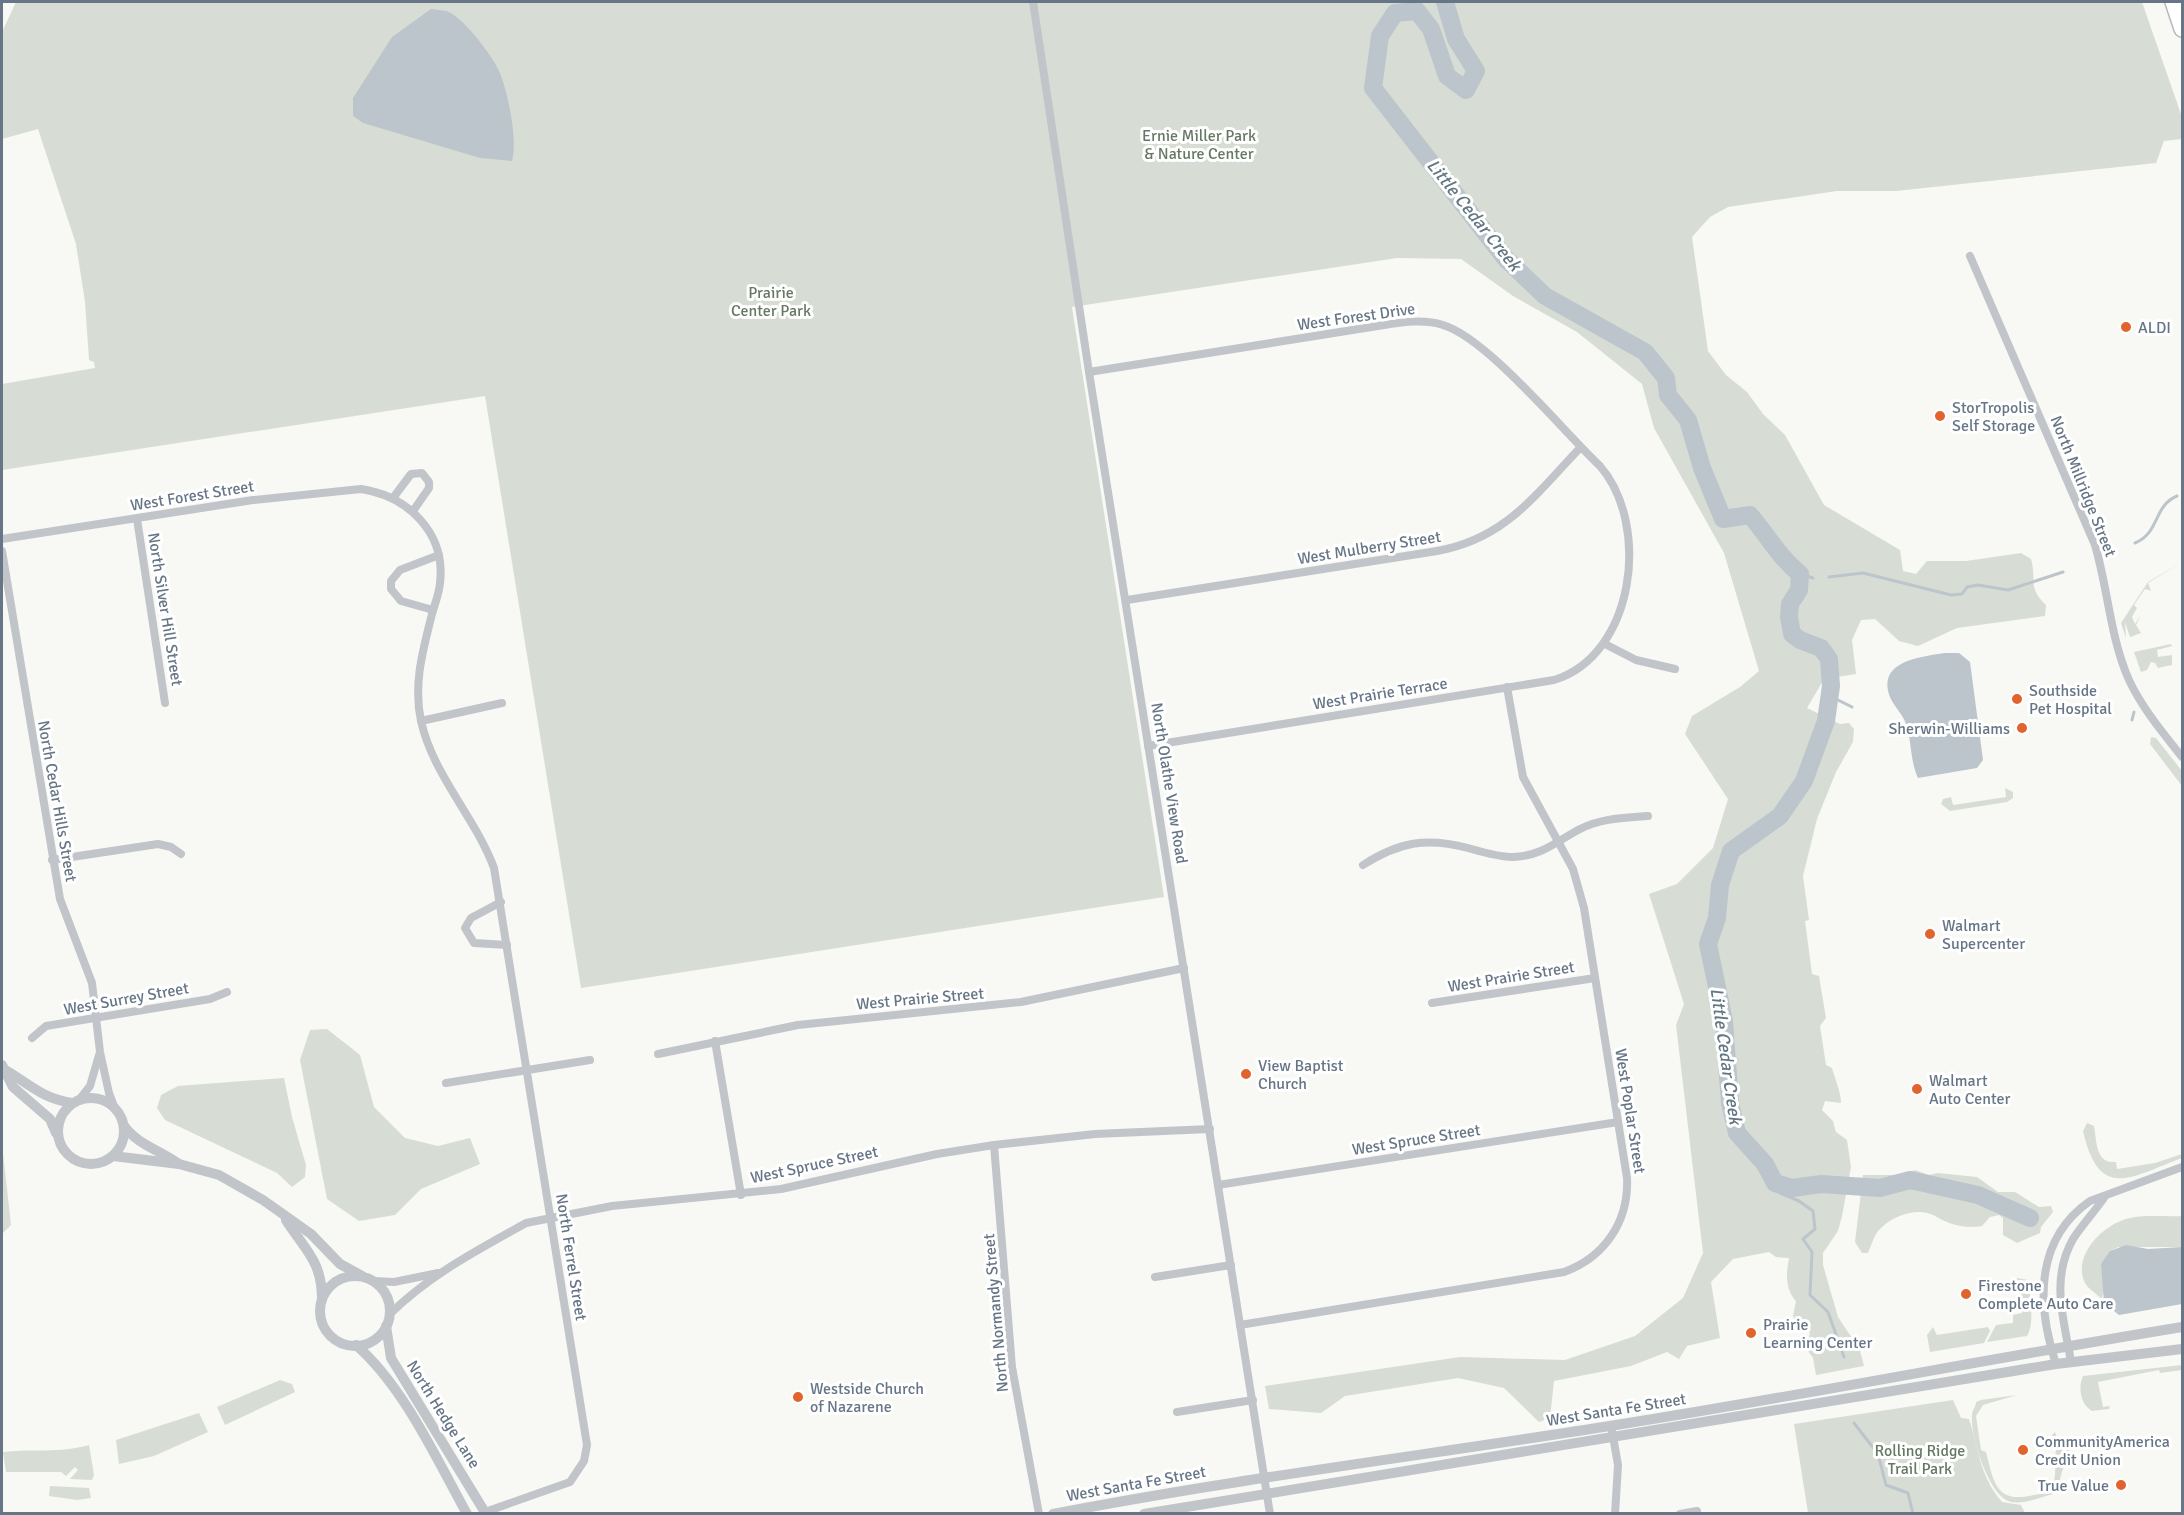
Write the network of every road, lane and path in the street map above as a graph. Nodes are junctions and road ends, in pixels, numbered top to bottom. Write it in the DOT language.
graph roads {
  1 [pos="1033,2"];
  2 [pos="2173,2"];
  3 [pos="2182,28"];
  4 [pos="1970,256"];
  5 [pos="1089,372"];
  6 [pos="1581,448"];
  7 [pos="391,497"];
  8 [pos="413,511"];
  9 [pos="137,519"];
  10 [pos="2,539"];
  11 [pos="2,551"];
  12 [pos="439,555"];
  13 [pos="1127,600"];
  14 [pos="433,610"];
  15 [pos="1605,644"];
  16 [pos="1675,669"];
  17 [pos="1507,687"];
  18 [pos="165,703"];
  19 [pos="501,703"];
  20 [pos="421,721"];
  21 [pos="1148,746"];
  22 [pos="2182,754"];
  23 [pos="1647,816"];
  24 [pos="1558,844"];
  25 [pos="181,854"];
  26 [pos="52,860"];
  27 [pos="1363,865"];
  28 [pos="501,902"];
  29 [pos="507,945"];
  30 [pos="1184,968"];
  31 [pos="1595,978"];
  32 [pos="227,992"];
  33 [pos="1432,1003"];
  34 [pos="97,1018"];
  35 [pos="32,1038"];
  36 [pos="715,1041"];
  37 [pos="100,1052"];
  38 [pos="658,1054"];
  39 [pos="590,1060"];
  40 [pos="4,1068"];
  41 [pos="527,1069"];
  42 [pos="446,1083"];
  43 [pos="76,1102"];
  44 [pos="116,1109"];
  45 [pos="1618,1122"];
  46 [pos="124,1125"];
  47 [pos="1210,1130"];
  48 [pos="57,1136"];
  49 [pos="994,1145"];
  50 [pos="113,1156"];
  51 [pos="179,1164"];
  52 [pos="2182,1167"];
  53 [pos="1218,1185"];
  54 [pos="741,1195"];
  55 [pos="2104,1198"];
  56 [pos="551,1216"];
  57 [pos="284,1218"];
  58 [pos="1231,1265"];
  59 [pos="438,1273"];
  60 [pos="362,1276"];
  61 [pos="1155,1276"];
  62 [pos="374,1281"];
  63 [pos="322,1301"];
  64 [pos="390,1314"];
  65 [pos="1240,1324"];
  66 [pos="386,1326"];
  67 [pos="2182,1327"];
  68 [pos="356,1345"];
  69 [pos="2068,1346"];
  70 [pos="2051,1348"];
  71 [pos="2182,1349"];
  72 [pos="2071,1362"];
  73 [pos="2056,1364"];
  74 [pos="1253,1400"];
  75 [pos="1177,1412"];
  76 [pos="1612,1431"];
  77 [pos="1264,1476"];
  78 [pos="1267,1494"];
  79 [pos="1697,1511"];
  80 [pos="486,1513"];
  81 [pos="467,1514"];
  82 [pos="1039,1514"];
  83 [pos="1053,1514"];
  84 [pos="1144,1514"];
  85 [pos="1270,1514"];
  86 [pos="1615,1514"];
  87 [pos="1680,1514"];
  1 -- 5 [label="street, North Olathe View Road"];
  2 -- 3 [label="highway"];
  4 -- 22 [label="street, North Millridge Street"];
  5 -- 6 [label="street, West Forest Drive"];
  5 -- 13 [label="street, North Olathe View Road"];
  6 -- 13 [label="street, West Mulberry Street"];
  6 -- 15 [label="street, West Prairie Terrace"];
  7 -- 8 [label="street, North Ferrel Street"];
  7 -- 8 [label="street"];
  7 -- 9 [label="street, West Forest Street"];
  8 -- 12 [label="street, North Ferrel Street"];
  9 -- 10 [label="street, West Forest Street"];
  9 -- 18 [label="street, North Silver Hill Street"];
  11 -- 26 [label="street, North Cedar Hills Street"];
  12 -- 14 [label="street, North Ferrel Street"];
  12 -- 14 [label="street"];
  13 -- 21 [label="street, North Olathe View Road"];
  14 -- 20 [label="street, North Ferrel Street"];
  15 -- 16 [label="street"];
  15 -- 17 [label="street, West Prairie Terrace"];
  17 -- 21 [label="street, West Prairie Terrace"];
  17 -- 24 [label="street, West Poplar Street"];
  19 -- 20 [label="street"];
  20 -- 28 [label="street, North Ferrel Street"];
  21 -- 30 [label="street, North Olathe View Road"];
  23 -- 24 [label="street"];
  24 -- 27 [label="street"];
  24 -- 31 [label="street, West Poplar Street"];
  25 -- 26 [label="street"];
  26 -- 34 [label="street, North Cedar Hills Street"];
  28 -- 29 [label="street, North Ferrel Street"];
  28 -- 29 [label="street"];
  29 -- 41 [label="street, North Ferrel Street"];
  30 -- 36 [label="street, West Prairie Street"];
  30 -- 47 [label="street, North Olathe View Road"];
  31 -- 33 [label="street, West Prairie Street"];
  31 -- 45 [label="street, West Poplar Street"];
  32 -- 34 [label="street, West Surrey Street"];
  34 -- 35 [label="street, West Surrey Street"];
  34 -- 37 [label="street, North Cedar Hills Street"];
  36 -- 38 [label="street, West Prairie Street"];
  36 -- 54 [label="street"];
  37 -- 43 [label="street, North Cedar Hills Street"];
  37 -- 44 [label="street, North Cedar Hills Street"];
  39 -- 41 [label="street"];
  40 -- 43 [label="street"];
  40 -- 48 [label="street"];
  41 -- 42 [label="street"];
  41 -- 56 [label="street, North Ferrel Street"];
  43 -- 44 [label="street"];
  43 -- 48 [label="street"];
  44 -- 46 [label="street"];
  45 -- 53 [label="street, West Spruce Street"];
  45 -- 65 [label="street, West Poplar Street"];
  46 -- 50 [label="street"];
  46 -- 51 [label="street"];
  47 -- 49 [label="street, West Spruce Street"];
  47 -- 53 [label="street, North Olathe View Road"];
  48 -- 50 [label="street"];
  49 -- 54 [label="street, West Spruce Street"];
  49 -- 82 [label="street, North Normandy Street"];
  50 -- 51 [label="street"];
  51 -- 57 [label="street"];
  52 -- 55 [label="street"];
  53 -- 58 [label="street, North Olathe View Road"];
  54 -- 56 [label="street, West Spruce Street"];
  55 -- 69 [label="street"];
  55 -- 70 [label="street"];
  56 -- 59 [label="street, West Spruce Street"];
  56 -- 80 [label="street, North Ferrel Street"];
  57 -- 60 [label="street"];
  57 -- 63 [label="street"];
  58 -- 61 [label="street"];
  58 -- 65 [label="street, North Olathe View Road"];
  59 -- 62 [label="street, West Spruce Street"];
  59 -- 64 [label="street, West Spruce Street"];
  60 -- 62 [label="street"];
  60 -- 63 [label="street"];
  62 -- 64 [label="street"];
  63 -- 68 [label="street"];
  64 -- 66 [label="street"];
  65 -- 74 [label="street, North Olathe View Road"];
  66 -- 68 [label="street"];
  66 -- 80 [label="street, North Hedge Lane"];
  67 -- 69 [label="street, West Santa Fe Street"];
  68 -- 81 [label="street, North Hedge Lane"];
  69 -- 70 [label="street, West Santa Fe Street"];
  69 -- 72 [label="street"];
  70 -- 73 [label="street"];
  70 -- 76 [label="street, West Santa Fe Street"];
  71 -- 72 [label="street, West Santa Fe Street"];
  72 -- 73 [label="street, West Santa Fe Street"];
  73 -- 76 [label="street, West Santa Fe Street"];
  74 -- 75 [label="street"];
  74 -- 77 [label="street, North Olathe View Road"];
  76 -- 77 [label="street, West Santa Fe Street"];
  76 -- 78 [label="street, West Santa Fe Street"];
  76 -- 86 [label="street"];
  77 -- 78 [label="street, North Olathe View Road"];
  77 -- 83 [label="street, West Santa Fe Street"];
  78 -- 84 [label="street, West Santa Fe Street"];
  78 -- 85 [label="street, North Olathe View Road"];
  79 -- 87 [label="street"];
}
